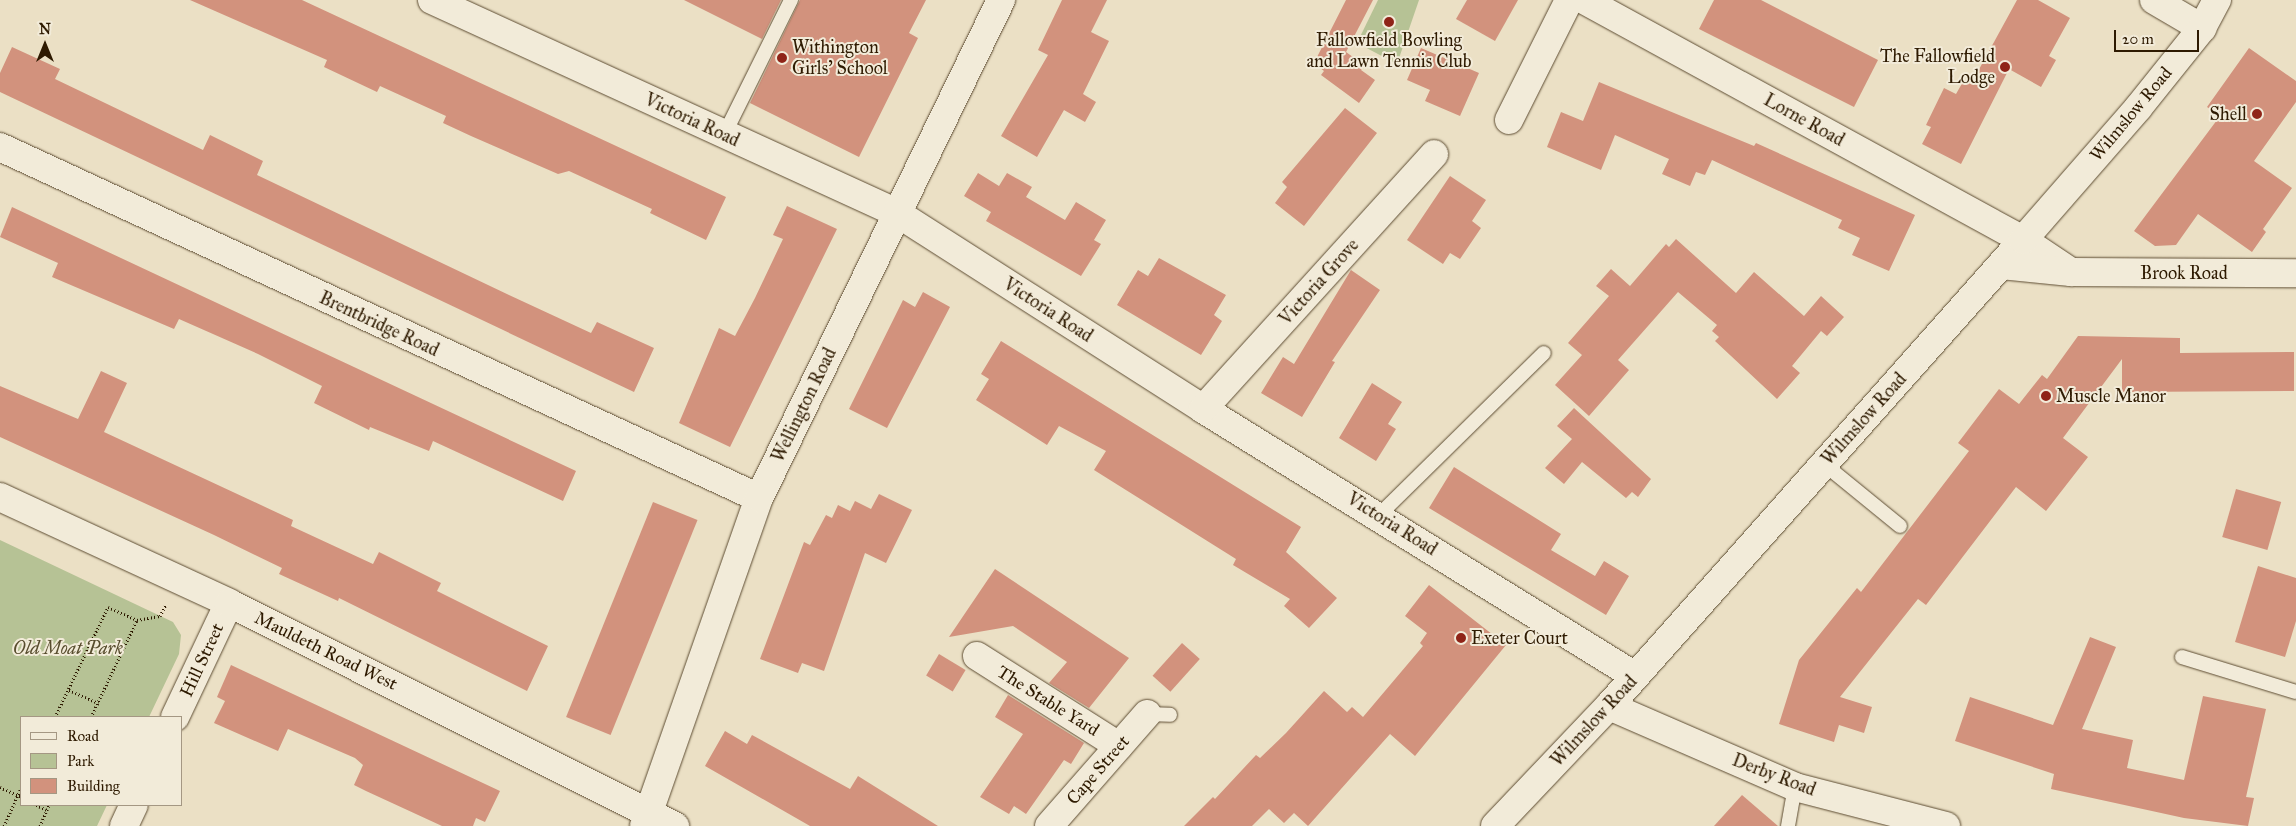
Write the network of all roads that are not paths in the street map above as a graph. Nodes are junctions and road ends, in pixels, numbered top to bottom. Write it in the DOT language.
graph roads {
  1 [pos="432,0"];
  2 [pos="792,0"];
  3 [pos="1001,0"];
  4 [pos="1569,0"];
  5 [pos="1584,0"];
  6 [pos="2154,0"];
  7 [pos="2217,0"];
  8 [pos="2202,28"];
  9 [pos="1509,120"];
  10 [pos="724,135"];
  11 [pos="0,147"];
  12 [pos="1434,154"];
  13 [pos="897,213"];
  14 [pos="2023,240"];
  15 [pos="2001,265"];
  16 [pos="2071,272"];
  17 [pos="2296,273"];
  18 [pos="1544,353"];
  19 [pos="1203,410"];
  20 [pos="1824,464"];
  21 [pos="0,497"];
  22 [pos="759,498"];
  23 [pos="1379,515"];
  24 [pos="1900,526"];
  25 [pos="229,603"];
  26 [pos="977,656"];
  27 [pos="2182,657"];
  28 [pos="1635,676"];
  29 [pos="2296,692"];
  30 [pos="1609,706"];
  31 [pos="1158,715"];
  32 [pos="175,716"];
  33 [pos="1119,746"];
  34 [pos="1796,786"];
  35 [pos="134,806"];
  36 [pos="646,818"];
  37 [pos="124,826"];
  38 [pos="675,826"];
  39 [pos="1049,826"];
  40 [pos="1495,826"];
  41 [pos="1788,826"];
  42 [pos="1946,826"];
  1 -- 10 [label="street, Victoria Road"];
  2 -- 10 [label="lane"];
  3 -- 13 [label="street, Wellington Road"];
  4 -- 9 [label="street"];
  5 -- 14 [label="street, Lorne Road"];
  6 -- 8 [label="street"];
  7 -- 8 [label="street, Wilmslow Road"];
  8 -- 14 [label="street, Wilmslow Road"];
  10 -- 13 [label="street, Victoria Road"];
  11 -- 22 [label="street, Brentbridge Road"];
  12 -- 19 [label="street, Victoria Grove"];
  13 -- 19 [label="street, Victoria Road"];
  13 -- 22 [label="street, Wellington Road"];
  14 -- 15 [label="street, Wilmslow Road"];
  14 -- 16 [label="street"];
  15 -- 16 [label="street, Brook Road"];
  15 -- 20 [label="street, Wilmslow Road"];
  16 -- 17 [label="street, Brook Road"];
  18 -- 23 [label="lane"];
  19 -- 23 [label="street, Victoria Road"];
  20 -- 24 [label="lane"];
  20 -- 28 [label="street, Wilmslow Road"];
  21 -- 25 [label="street, Mauldeth Road West"];
  22 -- 36 [label="street, Wellington Road"];
  23 -- 28 [label="street, Victoria Road"];
  25 -- 32 [label="street, Hill Street"];
  25 -- 36 [label="street, Mauldeth Road West"];
  26 -- 33 [label="street, The Stable Yard"];
  27 -- 29 [label="lane"];
  28 -- 30 [label="street, Wilmslow Road"];
  30 -- 34 [label="street, Derby Road"];
  30 -- 40 [label="street, Wilmslow Road"];
  31 -- 33 [label="street, Cape Street"];
  33 -- 39 [label="street, Cape Street"];
  34 -- 41 [label="lane"];
  34 -- 42 [label="street, Derby Road"];
  35 -- 37 [label="street"];
  36 -- 38 [label="street, Mauldeth Road West"];
}
